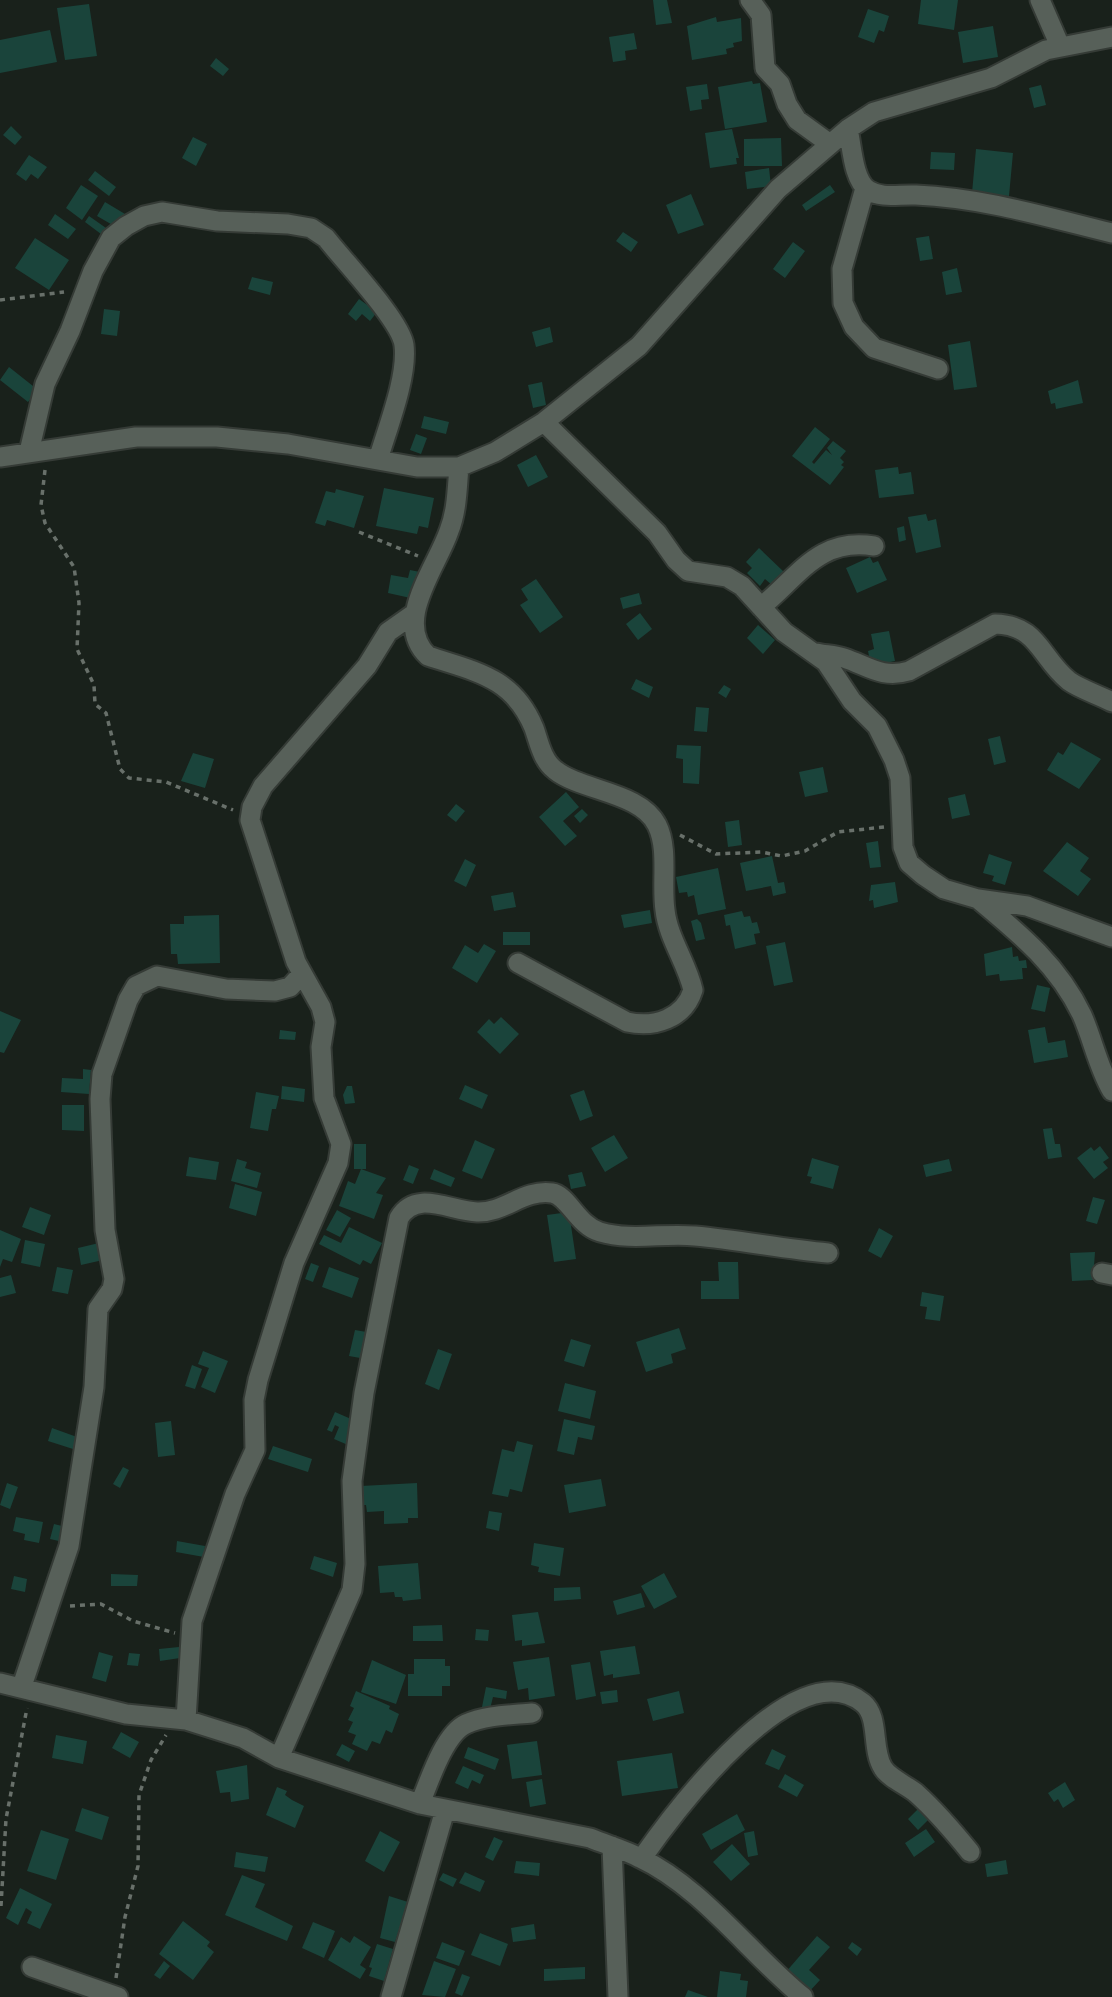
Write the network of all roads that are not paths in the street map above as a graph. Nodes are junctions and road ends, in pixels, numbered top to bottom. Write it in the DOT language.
graph roads {
  1 [pos="750,0"];
  2 [pos="1040,0"];
  3 [pos="1112,37"];
  4 [pos="1060,47"];
  5 [pos="848,129"];
  6 [pos="831,144"];
  7 [pos="865,188"];
  8 [pos="1112,233"];
  9 [pos="938,369"];
  10 [pos="544,422"];
  11 [pos="37,451"];
  12 [pos="0,457"];
  13 [pos="378,460"];
  14 [pos="459,467"];
  15 [pos="874,546"];
  16 [pos="761,607"];
  17 [pos="415,613"];
  18 [pos="816,653"];
  19 [pos="1112,702"];
  20 [pos="978,899"];
  21 [pos="1112,937"];
  22 [pos="517,963"];
  23 [pos="302,974"];
  24 [pos="1112,1091"];
  25 [pos="828,1253"];
  26 [pos="0,1683"];
  27 [pos="26,1687"];
  28 [pos="532,1713"];
  29 [pos="180,1720"];
  30 [pos="279,1758"];
  31 [pos="421,1804"];
  32 [pos="445,1810"];
  33 [pos="612,1846"];
  34 [pos="970,1852"];
  35 [pos="642,1858"];
  36 [pos="32,1967"];
  37 [pos="116,1996"];
  38 [pos="391,1997"];
  39 [pos="618,1997"];
  40 [pos="803,1997"];
  1 -- 6 [label="street"];
  2 -- 4 [label="street"];
  3 -- 4 [label="street"];
  4 -- 5 [label="street"];
  5 -- 6 [label="street"];
  5 -- 7 [label="street"];
  6 -- 10 [label="street"];
  7 -- 8 [label="street"];
  7 -- 9 [label="street"];
  10 -- 14 [label="street"];
  10 -- 16 [label="street"];
  11 -- 12 [label="street"];
  11 -- 13 [label="street"];
  11 -- 13 [label="street"];
  13 -- 14 [label="street"];
  14 -- 17 [label="street"];
  15 -- 16 [label="street"];
  16 -- 18 [label="street"];
  17 -- 22 [label="street"];
  17 -- 23 [label="street"];
  18 -- 19 [label="street"];
  18 -- 20 [label="street"];
  20 -- 21 [label="street"];
  20 -- 24 [label="street"];
  23 -- 27 [label="street"];
  23 -- 29 [label="street"];
  25 -- 30 [label="street"];
  26 -- 27 [label="street"];
  27 -- 29 [label="street"];
  28 -- 31 [label="street"];
  29 -- 30 [label="street"];
  30 -- 31 [label="street"];
  31 -- 32 [label="street"];
  32 -- 33 [label="street"];
  32 -- 38 [label="street"];
  33 -- 35 [label="street"];
  33 -- 39 [label="street"];
  34 -- 35 [label="street"];
  35 -- 40 [label="street"];
  36 -- 37 [label="street"];
}
